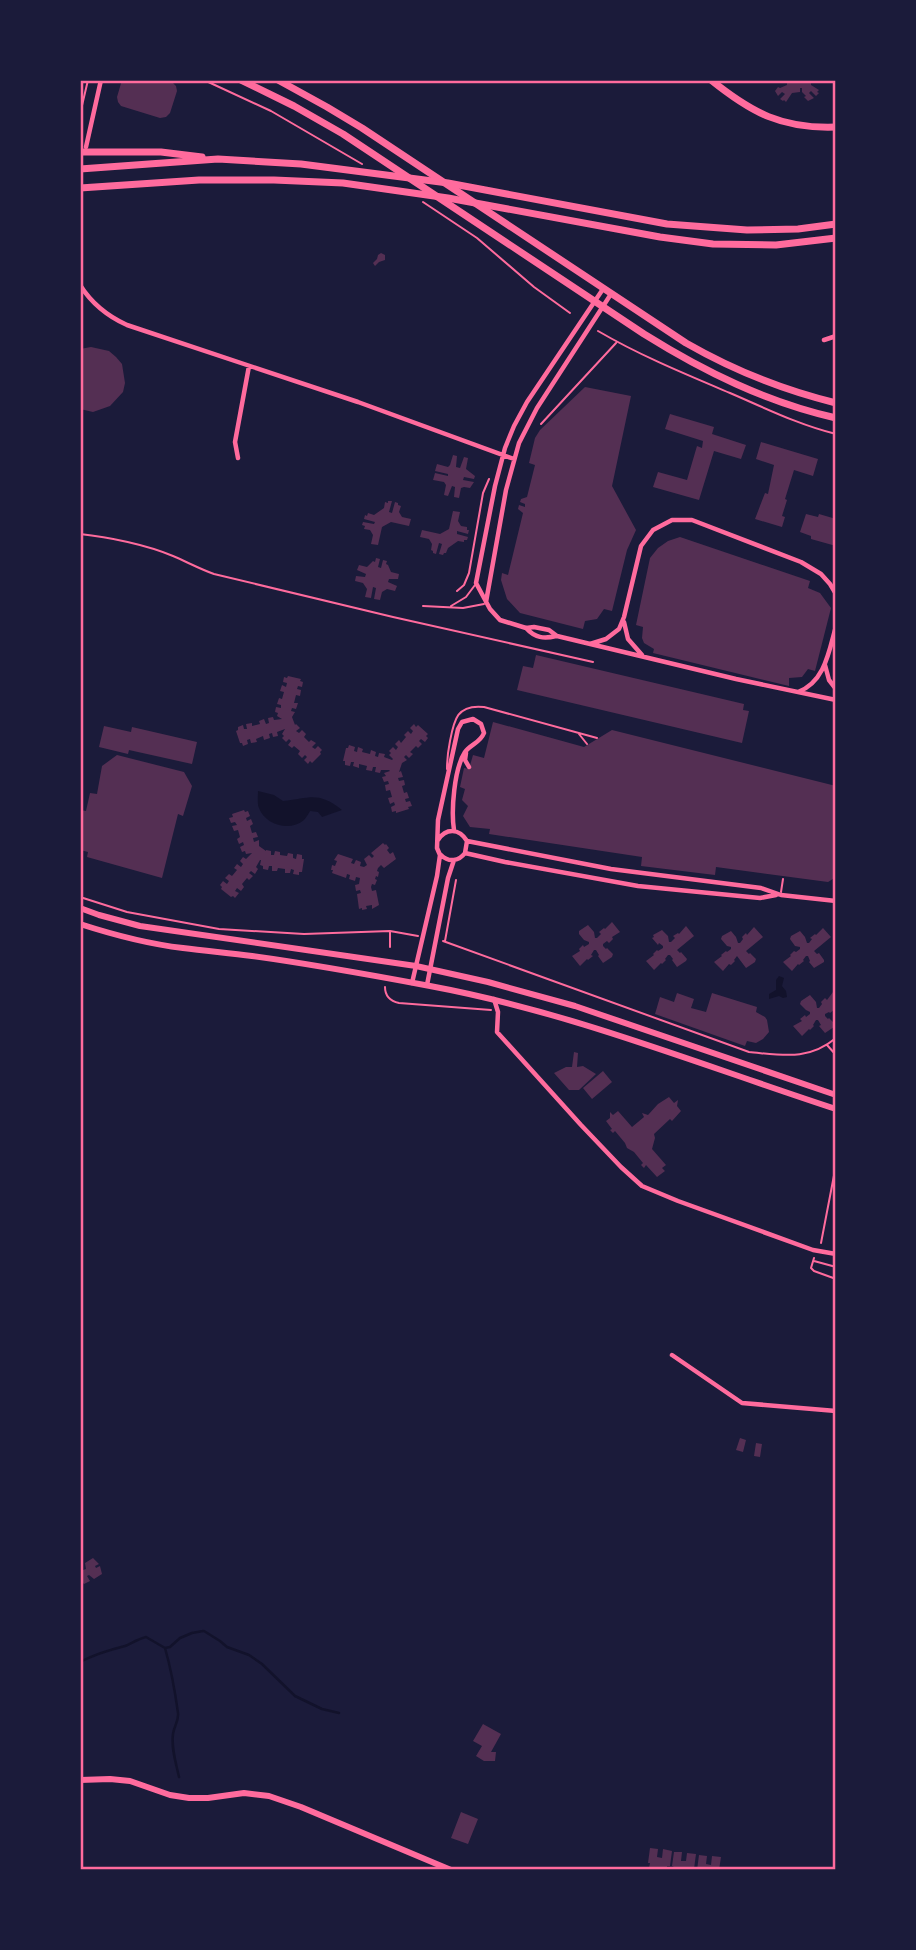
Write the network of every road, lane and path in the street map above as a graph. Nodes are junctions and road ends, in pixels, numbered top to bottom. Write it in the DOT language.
graph roads {
  1 [pos="88,80"];
  2 [pos="101,80"];
  3 [pos="241,80"];
  4 [pos="278,80"];
  5 [pos="710,80"];
  6 [pos="80,114"];
  7 [pos="835,127"];
  8 [pos="83,150"];
  9 [pos="218,159"];
  10 [pos="80,167"];
  11 [pos="80,190"];
  12 [pos="835,224"];
  13 [pos="835,238"];
  14 [pos="80,285"];
  15 [pos="603,289"];
  16 [pos="611,294"];
  17 [pos="594,301"];
  18 [pos="603,307"];
  19 [pos="598,331"];
  20 [pos="835,335"];
  21 [pos="824,340"];
  22 [pos="617,342"];
  23 [pos="249,366"];
  24 [pos="835,403"];
  25 [pos="835,418"];
  26 [pos="541,424"];
  27 [pos="835,434"];
  28 [pos="503,455"];
  29 [pos="238,458"];
  30 [pos="514,459"];
  31 [pos="490,478"];
  32 [pos="80,534"];
  33 [pos="476,583"];
  34 [pos="457,591"];
  35 [pos="835,594"];
  36 [pos="486,603"];
  37 [pos="423,606"];
  38 [pos="450,607"];
  39 [pos="624,617"];
  40 [pos="835,626"];
  41 [pos="526,628"];
  42 [pos="557,636"];
  43 [pos="589,644"];
  44 [pos="646,658"];
  45 [pos="593,662"];
  46 [pos="825,664"];
  47 [pos="835,689"];
  48 [pos="797,692"];
  49 [pos="835,700"];
  50 [pos="579,733"];
  51 [pos="597,738"];
  52 [pos="587,744"];
  53 [pos="467,749"];
  54 [pos="469,767"];
  55 [pos="447,777"];
  56 [pos="454,830"];
  57 [pos="438,840"];
  58 [pos="467,841"];
  59 [pos="465,853"];
  60 [pos="440,855"];
  61 [pos="454,860"];
  62 [pos="783,879"];
  63 [pos="456,880"];
  64 [pos="781,895"];
  65 [pos="80,897"];
  66 [pos="835,901"];
  67 [pos="80,908"];
  68 [pos="80,924"];
  69 [pos="390,931"];
  70 [pos="419,936"];
  71 [pos="390,947"];
  72 [pos="416,967"];
  73 [pos="430,970"];
  74 [pos="412,983"];
  75 [pos="427,985"];
  76 [pos="385,986"];
  77 [pos="494,999"];
  78 [pos="491,1010"];
  79 [pos="835,1038"];
  80 [pos="827,1045"];
  81 [pos="835,1055"];
  82 [pos="835,1095"];
  83 [pos="835,1109"];
  84 [pos="835,1165"];
  85 [pos="818,1251"];
  86 [pos="835,1254"];
  87 [pos="813,1260"];
  88 [pos="835,1267"];
  89 [pos="835,1279"];
  90 [pos="672,1355"];
  91 [pos="835,1411"];
  92 [pos="80,1780"];
  93 [pos="451,1870"];
  1 -- 6 [label="path"];
  2 -- 8 [label="street"];
  3 -- 17 [label="main road"];
  4 -- 15 [label="main road"];
  5 -- 7 [label="main road"];
  8 -- 9 [label="main road"];
  9 -- 10 [label="main road"];
  9 -- 12 [label="main road"];
  11 -- 13 [label="main road"];
  14 -- 23 [label="street"];
  15 -- 16 [label="main road"];
  15 -- 17 [label="street"];
  16 -- 18 [label="street"];
  16 -- 24 [label="main road"];
  17 -- 18 [label="main road"];
  17 -- 28 [label="street"];
  18 -- 25 [label="main road"];
  18 -- 30 [label="street"];
  19 -- 22 [label="path"];
  20 -- 21 [label="street"];
  22 -- 26 [label="path"];
  22 -- 27 [label="path"];
  23 -- 28 [label="street"];
  23 -- 29 [label="street"];
  28 -- 30 [label="street"];
  28 -- 33 [label="street"];
  30 -- 36 [label="street"];
  31 -- 34 [label="path"];
  32 -- 45 [label="path"];
  33 -- 36 [label="street"];
  33 -- 38 [label="lane"];
  35 -- 39 [label="street"];
  36 -- 38 [label="lane"];
  36 -- 41 [label="street"];
  37 -- 38 [label="lane"];
  39 -- 43 [label="street"];
  39 -- 44 [label="street"];
  40 -- 46 [label="street"];
  41 -- 42 [label="street"];
  41 -- 42 [label="street"];
  42 -- 43 [label="street"];
  43 -- 44 [label="street"];
  44 -- 48 [label="street"];
  46 -- 47 [label="street"];
  46 -- 48 [label="street"];
  48 -- 49 [label="street"];
  50 -- 51 [label="lane"];
  50 -- 52 [label="lane"];
  50 -- 55 [label="lane"];
  53 -- 54 [label="street"];
  53 -- 55 [label="street"];
  53 -- 56 [label="street"];
  55 -- 57 [label="street"];
  56 -- 57 [label="street"];
  56 -- 58 [label="street"];
  57 -- 60 [label="street"];
  58 -- 59 [label="street"];
  58 -- 64 [label="street"];
  59 -- 61 [label="street"];
  59 -- 64 [label="street"];
  60 -- 61 [label="street"];
  60 -- 72 [label="street"];
  61 -- 73 [label="street"];
  62 -- 64 [label="lane"];
  63 -- 80 [label="path"];
  64 -- 66 [label="street"];
  65 -- 69 [label="path"];
  67 -- 72 [label="main road"];
  68 -- 74 [label="main road"];
  69 -- 70 [label="path"];
  69 -- 71 [label="path"];
  72 -- 73 [label="main road"];
  72 -- 74 [label="street"];
  73 -- 75 [label="street"];
  73 -- 82 [label="main road"];
  74 -- 75 [label="main road"];
  75 -- 77 [label="main road"];
  76 -- 78 [label="path"];
  77 -- 83 [label="main road"];
  77 -- 85 [label="street"];
  79 -- 80 [label="path"];
  80 -- 81 [label="path"];
  84 -- 85 [label="path"];
  85 -- 86 [label="street"];
  85 -- 87 [label="path"];
  87 -- 88 [label="path"];
  87 -- 89 [label="path"];
  90 -- 91 [label="street"];
  92 -- 93 [label="main road"];
}
